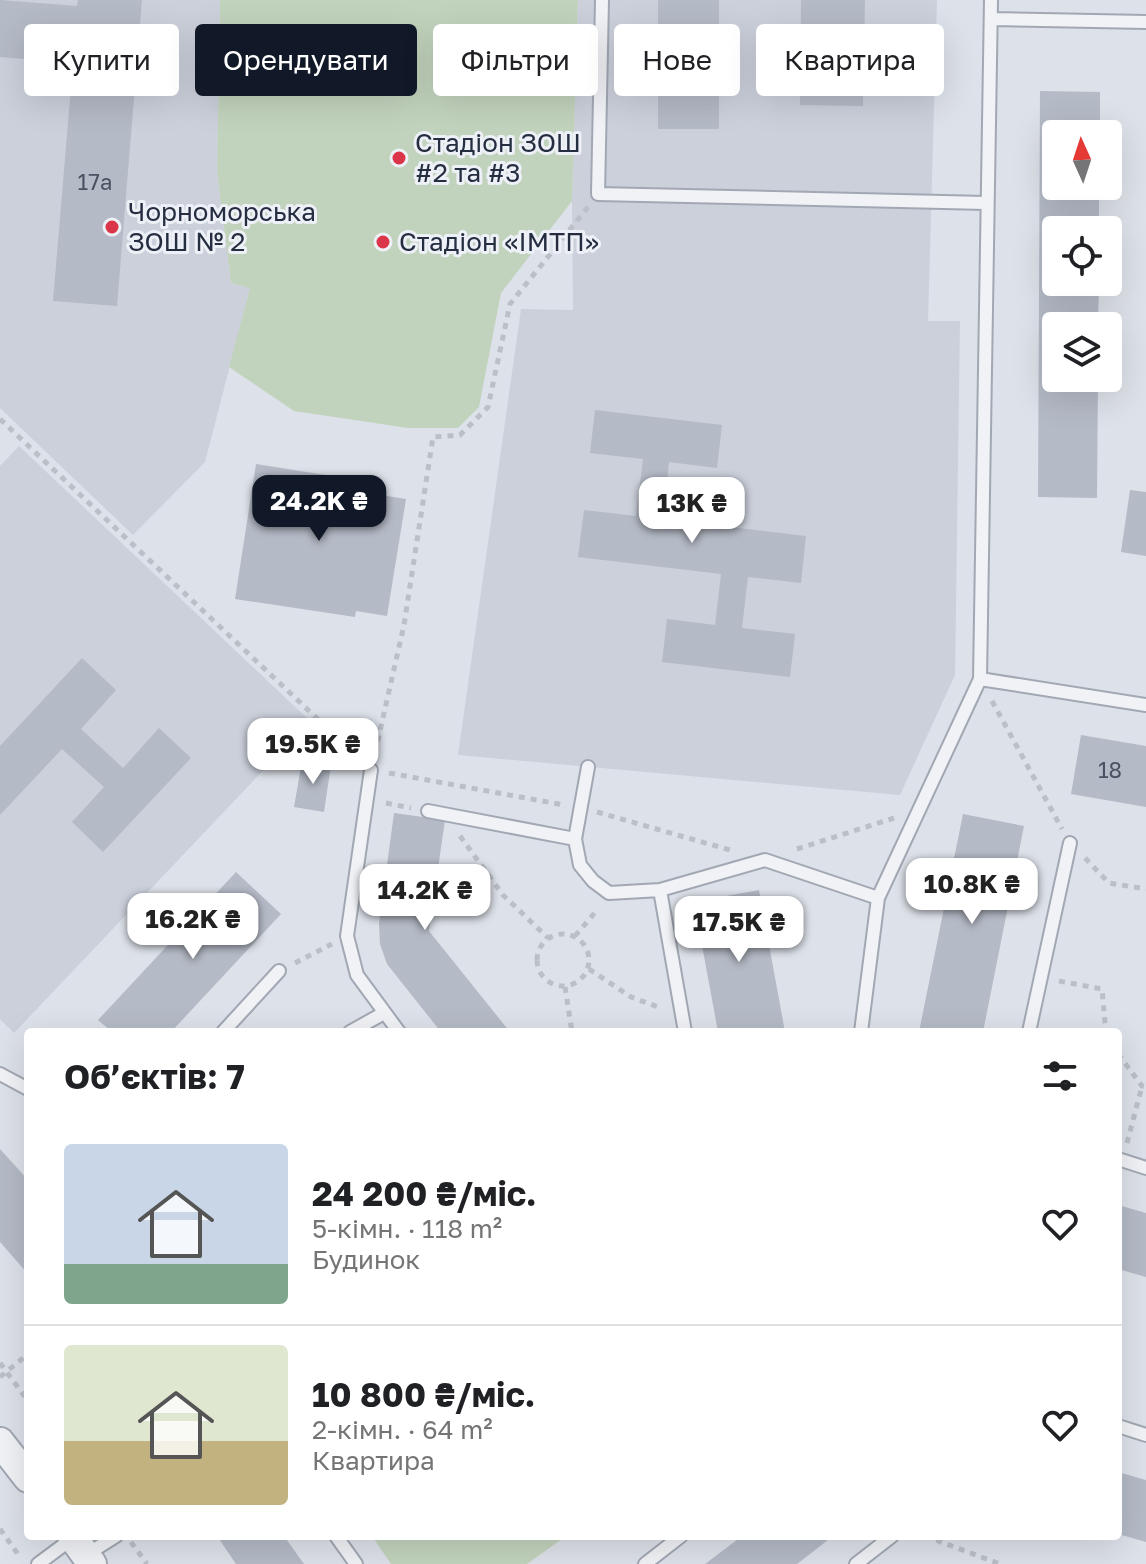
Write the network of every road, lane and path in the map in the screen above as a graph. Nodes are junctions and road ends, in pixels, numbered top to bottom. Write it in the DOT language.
graph roads {
  1 [pos="602,0"];
  2 [pos="991,0"];
  3 [pos="991,19"];
  4 [pos="1146,22"];
  5 [pos="598,194"];
  6 [pos="986,203"];
  7 [pos="0,419"];
  8 [pos="980,679"];
  9 [pos="1146,705"];
  10 [pos="588,767"];
  11 [pos="371,770"];
  12 [pos="366,800"];
  13 [pos="581,808"];
  14 [pos="918,810"];
  15 [pos="428,811"];
  16 [pos="446,814"];
  17 [pos="575,839"];
  18 [pos="1070,843"];
  19 [pos="765,860"];
  20 [pos="1146,889"];
  21 [pos="660,890"];
  22 [pos="609,893"];
  23 [pos="878,898"];
  24 [pos="347,936"];
  25 [pos="575,936"];
  26 [pos="548,938"];
  27 [pos="589,969"];
  28 [pos="279,971"];
  29 [pos="1041,977"];
  30 [pos="565,987"];
  31 [pos="682,1010"];
  32 [pos="384,1013"];
  33 [pos="227,1028"];
  34 [pos="357,1028"];
  35 [pos="396,1028"];
  36 [pos="571,1028"];
  37 [pos="684,1028"];
  38 [pos="862,1028"];
  39 [pos="1030,1028"];
  40 [pos="1107,1028"];
  41 [pos="1122,1059"];
  42 [pos="0,1074"];
  43 [pos="1144,1086"];
  44 [pos="24,1087"];
  45 [pos="1122,1154"];
  46 [pos="1122,1161"];
  47 [pos="1146,1168"];
  48 [pos="24,1357"];
  49 [pos="0,1363"];
  50 [pos="7,1372"];
  51 [pos="0,1377"];
  52 [pos="24,1395"];
  53 [pos="1122,1427"];
  54 [pos="1146,1435"];
  55 [pos="0,1442"];
  56 [pos="24,1473"];
  57 [pos="0,1529"];
  58 [pos="104,1540"];
  59 [pos="130,1540"];
  60 [pos="339,1540"];
  61 [pos="676,1540"];
  62 [pos="887,1540"];
  63 [pos="936,1540"];
  64 [pos="81,1548"];
  65 [pos="26,1564"];
  66 [pos="38,1564"];
  67 [pos="147,1564"];
  68 [pos="356,1564"];
  69 [pos="645,1564"];
  70 [pos="856,1564"];
  71 [pos="1000,1564"];
  1 -- 5 [label="lane"];
  2 -- 3 [label="lane"];
  3 -- 4 [label="lane"];
  3 -- 6 [label="lane"];
  5 -- 6 [label="lane"];
  5 -- 11 [label="path"];
  6 -- 8 [label="lane"];
  7 -- 11 [label="path"];
  8 -- 9 [label="lane"];
  8 -- 14 [label="lane"];
  8 -- 18 [label="path"];
  10 -- 13 [label="lane"];
  11 -- 12 [label="lane"];
  11 -- 13 [label="path"];
  12 -- 15 [label="path"];
  12 -- 24 [label="lane"];
  13 -- 17 [label="lane"];
  13 -- 19 [label="path"];
  14 -- 19 [label="path"];
  14 -- 23 [label="lane"];
  15 -- 16 [label="lane"];
  16 -- 17 [label="lane"];
  16 -- 26 [label="path"];
  17 -- 22 [label="lane"];
  18 -- 20 [label="path"];
  18 -- 29 [label="lane"];
  19 -- 21 [label="lane"];
  19 -- 23 [label="lane"];
  21 -- 22 [label="lane"];
  21 -- 31 [label="lane"];
  22 -- 25 [label="path"];
  23 -- 38 [label="lane"];
  24 -- 28 [label="path"];
  24 -- 32 [label="lane"];
  25 -- 26 [label="path"];
  25 -- 27 [label="path"];
  26 -- 30 [label="path"];
  27 -- 30 [label="path"];
  27 -- 31 [label="path"];
  28 -- 33 [label="lane"];
  29 -- 39 [label="lane"];
  29 -- 40 [label="path"];
  30 -- 36 [label="path"];
  31 -- 37 [label="lane"];
  32 -- 34 [label="lane"];
  32 -- 35 [label="lane"];
  41 -- 43 [label="path"];
  42 -- 44 [label="lane"];
  43 -- 45 [label="path"];
  46 -- 47 [label="lane"];
  48 -- 50 [label="path"];
  49 -- 50 [label="path"];
  50 -- 51 [label="path"];
  50 -- 52 [label="path"];
  53 -- 54 [label="lane"];
  55 -- 56 [label="street"];
  57 -- 65 [label="path"];
  58 -- 64 [label="lane"];
  59 -- 67 [label="path"];
  60 -- 68 [label="lane"];
  61 -- 69 [label="lane"];
  62 -- 70 [label="lane"];
  63 -- 71 [label="path"];
  64 -- 66 [label="lane"];
}
